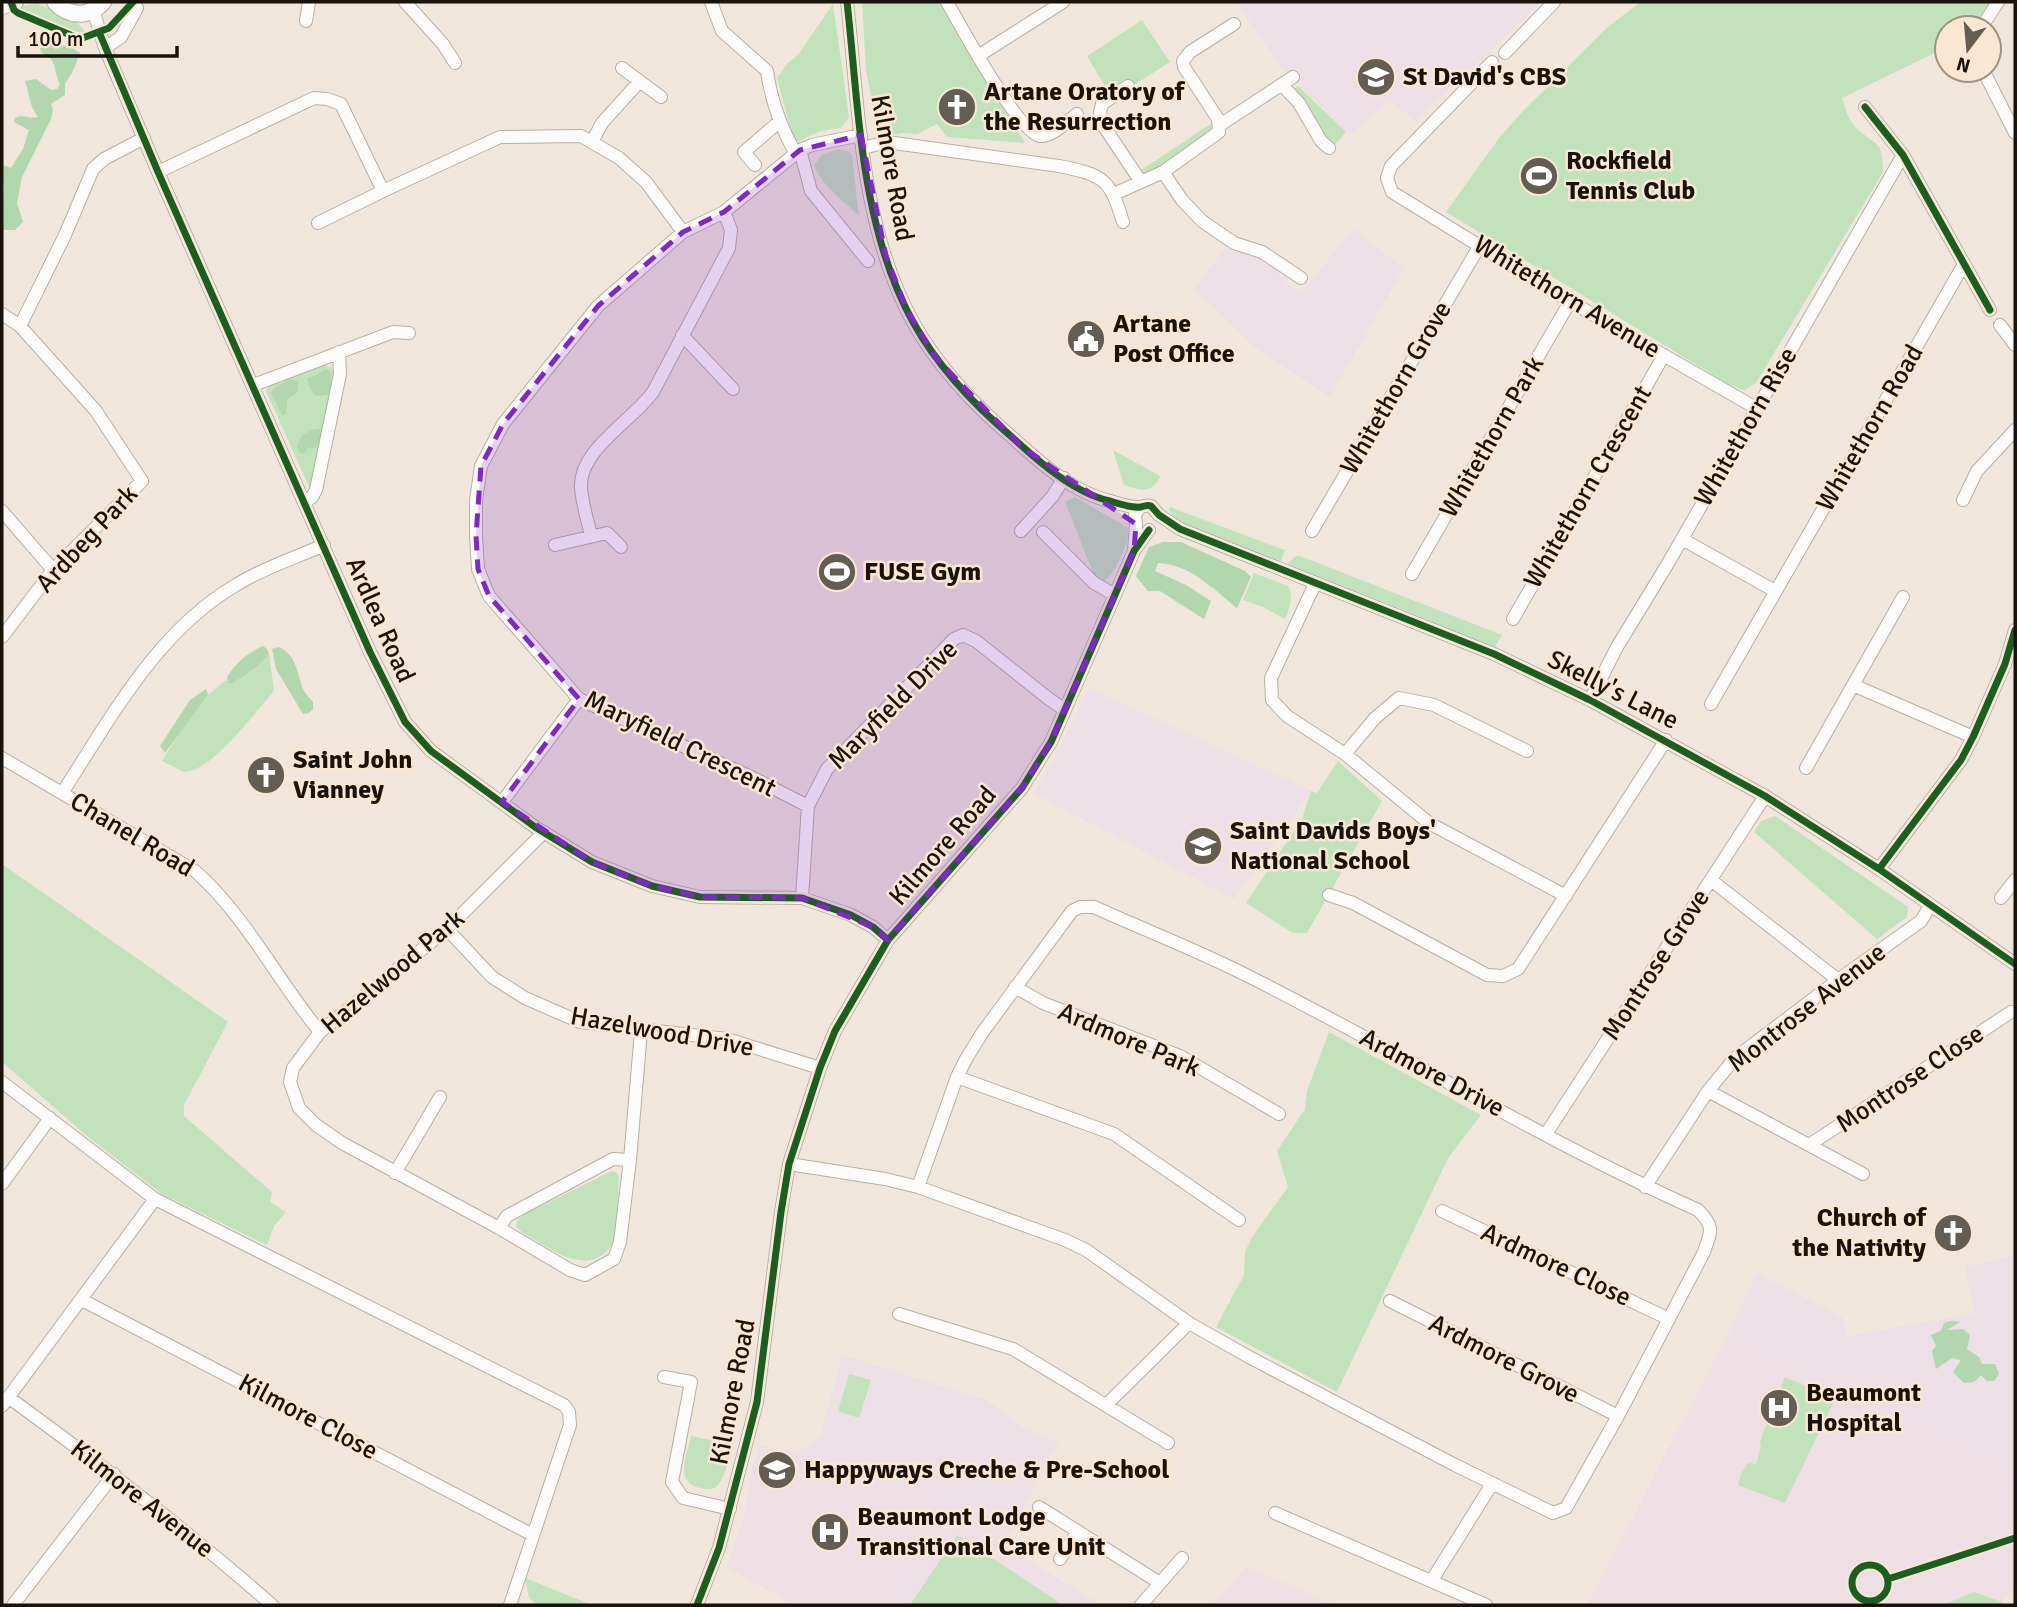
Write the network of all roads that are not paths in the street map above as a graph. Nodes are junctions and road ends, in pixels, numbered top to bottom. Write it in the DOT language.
graph roads {
  1 [pos="15,2"];
  2 [pos="309,2"];
  3 [pos="405,2"];
  4 [pos="710,2"];
  5 [pos="847,2"];
  6 [pos="947,2"];
  7 [pos="1063,2"];
  8 [pos="1554,2"];
  9 [pos="53,3"];
  10 [pos="2,6"];
  11 [pos="98,6"];
  12 [pos="137,8"];
  13 [pos="306,22"];
  14 [pos="1234,24"];
  15 [pos="105,48"];
  16 [pos="1505,53"];
  17 [pos="978,56"];
  18 [pos="1492,62"];
  19 [pos="455,63"];
  20 [pos="622,68"];
  21 [pos="639,82"];
  22 [pos="1990,84"];
  23 [pos="1128,86"];
  24 [pos="661,97"];
  25 [pos="1865,107"];
  26 [pos="1077,114"];
  27 [pos="780,121"];
  28 [pos="1220,125"];
  29 [pos="2015,132"];
  30 [pos="144,138"];
  31 [pos="592,142"];
  32 [pos="862,142"];
  33 [pos="1329,148"];
  34 [pos="798,152"];
  35 [pos="1903,155"];
  36 [pos="755,165"];
  37 [pos="158,172"];
  38 [pos="1163,172"];
  39 [pos="1141,182"];
  40 [pos="383,191"];
  41 [pos="1114,194"];
  42 [pos="724,212"];
  43 [pos="1123,222"];
  44 [pos="318,223"];
  45 [pos="683,232"];
  46 [pos="1480,245"];
  47 [pos="868,261"];
  48 [pos="1964,264"];
  49 [pos="1301,278"];
  50 [pos="1571,300"];
  51 [pos="1990,310"];
  52 [pos="2,314"];
  53 [pos="2000,325"];
  54 [pos="20,326"];
  55 [pos="409,333"];
  56 [pos="682,335"];
  57 [pos="2015,345"];
  58 [pos="339,352"];
  59 [pos="1664,355"];
  60 [pos="254,386"];
  61 [pos="733,389"];
  62 [pos="1756,408"];
  63 [pos="2015,430"];
  64 [pos="1064,478"];
  65 [pos="1963,500"];
  66 [pos="1107,501"];
  67 [pos="305,502"];
  68 [pos="1140,507"];
  69 [pos="2,511"];
  70 [pos="1160,515"];
  71 [pos="1136,522"];
  72 [pos="1151,529"];
  73 [pos="1180,529"];
  74 [pos="1021,531"];
  75 [pos="1312,531"];
  76 [pos="1043,532"];
  77 [pos="591,537"];
  78 [pos="1682,540"];
  79 [pos="324,545"];
  80 [pos="555,545"];
  81 [pos="621,547"];
  82 [pos="1134,551"];
  83 [pos="53,570"];
  84 [pos="1412,574"];
  85 [pos="1315,584"];
  86 [pos="1775,591"];
  87 [pos="1115,595"];
  88 [pos="1903,597"];
  89 [pos="1513,619"];
  90 [pos="2015,630"];
  91 [pos="2,637"];
  92 [pos="2010,666"];
  93 [pos="1853,685"];
  94 [pos="579,699"];
  95 [pos="1590,700"];
  96 [pos="1711,704"];
  97 [pos="1065,710"];
  98 [pos="1973,737"];
  99 [pos="1666,740"];
  100 [pos="1527,751"];
  101 [pos="1345,754"];
  102 [pos="2,758"];
  103 [pos="1806,768"];
  104 [pos="62,793"];
  105 [pos="1765,796"];
  106 [pos="502,802"];
  107 [pos="808,806"];
  108 [pos="544,832"];
  109 [pos="1879,869"];
  110 [pos="1711,880"];
  111 [pos="2015,880"];
  112 [pos="1329,895"];
  113 [pos="1566,896"];
  114 [pos="802,898"];
  115 [pos="2001,898"];
  116 [pos="1930,906"];
  117 [pos="447,929"];
  118 [pos="888,940"];
  119 [pos="2015,964"];
  120 [pos="1838,980"];
  121 [pos="1015,987"];
  122 [pos="2011,1012"];
  123 [pos="640,1031"];
  124 [pos="320,1032"];
  125 [pos="820,1068"];
  126 [pos="957,1077"];
  127 [pos="2,1082"];
  128 [pos="1708,1091"];
  129 [pos="440,1097"];
  130 [pos="1279,1114"];
  131 [pos="50,1118"];
  132 [pos="1546,1134"];
  133 [pos="1809,1145"];
  134 [pos="630,1160"];
  135 [pos="789,1164"];
  136 [pos="395,1173"];
  137 [pos="1863,1174"];
  138 [pos="2,1184"];
  139 [pos="918,1187"];
  140 [pos="1645,1187"];
  141 [pos="155,1199"];
  142 [pos="1442,1211"];
  143 [pos="1239,1220"];
  144 [pos="499,1228"];
  145 [pos="82,1300"];
  146 [pos="1390,1301"];
  147 [pos="898,1314"];
  148 [pos="1669,1319"];
  149 [pos="1189,1323"];
  150 [pos="664,1377"];
  151 [pos="5,1401"];
  152 [pos="1106,1405"];
  153 [pos="1618,1416"];
  154 [pos="1168,1443"];
  155 [pos="114,1474"];
  156 [pos="1493,1484"];
  157 [pos="1039,1507"];
  158 [pos="730,1509"];
  159 [pos="1275,1513"];
  160 [pos="1078,1531"];
  161 [pos="533,1535"];
  162 [pos="1182,1558"];
  163 [pos="1060,1559"];
  164 [pos="1432,1580"];
  165 [pos="1160,1583"];
  166 [pos="13,1605"];
  167 [pos="272,1605"];
  168 [pos="510,1605"];
  169 [pos="697,1605"];
  170 [pos="1141,1605"];
  171 [pos="1486,1605"];
  1 -- 10 [label="main road"];
  2 -- 13 [label="street"];
  3 -- 19 [label="street"];
  4 -- 27 [label="street"];
  5 -- 32 [label="street, Kilmore Road"];
  6 -- 17 [label="street"];
  7 -- 17 [label="street"];
  8 -- 16 [label="street"];
  9 -- 11 [label="main road"];
  11 -- 15 [label="street, Ardlea Road"];
  12 -- 15 [label="street"];
  14 -- 28 [label="street"];
  15 -- 30 [label="street, Ardlea Road"];
  17 -- 26 [label="street"];
  18 -- 46 [label="street, Whitethorn Avenue"];
  20 -- 21 [label="street"];
  21 -- 24 [label="street"];
  21 -- 31 [label="street"];
  22 -- 29 [label="street"];
  23 -- 39 [label="street"];
  25 -- 35 [label="street"];
  27 -- 34 [label="street"];
  27 -- 36 [label="street"];
  28 -- 33 [label="street"];
  28 -- 38 [label="street"];
  30 -- 37 [label="street, Ardlea Road"];
  30 -- 54 [label="street"];
  31 -- 40 [label="street"];
  31 -- 45 [label="street"];
  32 -- 34 [label="street, Maryfield Crescent"];
  32 -- 41 [label="street, Maryfield Crescent"];
  32 -- 64 [label="street, Kilmore Road"];
  34 -- 42 [label="street, Maryfield Crescent"];
  34 -- 47 [label="street"];
  35 -- 48 [label="street"];
  35 -- 62 [label="street, Whitethorn Rise"];
  37 -- 40 [label="street"];
  37 -- 60 [label="street, Ardlea Road"];
  38 -- 39 [label="street"];
  38 -- 49 [label="street"];
  39 -- 41 [label="street"];
  40 -- 44 [label="street"];
  41 -- 43 [label="street"];
  42 -- 45 [label="street, Maryfield Crescent"];
  42 -- 56 [label="street"];
  45 -- 94 [label="street, Maryfield Crescent"];
  46 -- 50 [label="street, Whitethorn Avenue"];
  46 -- 75 [label="street, Whitethorn Grove"];
  48 -- 51 [label="street"];
  48 -- 86 [label="street, Whitethorn Road"];
  50 -- 59 [label="street, Whitethorn Avenue"];
  50 -- 84 [label="street, Whitethorn Park"];
  52 -- 54 [label="street, Ardbeg Park"];
  53 -- 57 [label="street"];
  54 -- 83 [label="street, Ardbeg Park"];
  55 -- 58 [label="street"];
  56 -- 61 [label="street"];
  56 -- 77 [label="street"];
  58 -- 60 [label="street"];
  58 -- 67 [label="street"];
  59 -- 62 [label="street, Whitethorn Avenue"];
  59 -- 89 [label="street, Whitethorn Crescent"];
  60 -- 67 [label="street, Ardlea Road"];
  62 -- 78 [label="street, Whitethorn Rise"];
  63 -- 65 [label="street"];
  64 -- 66 [label="street, Kilmore Road"];
  64 -- 74 [label="street"];
  66 -- 68 [label="street, Kilmore Road"];
  66 -- 71 [label="street, Kilmore Road"];
  67 -- 79 [label="street, Ardlea Road"];
  68 -- 70 [label="street"];
  68 -- 71 [label="street"];
  69 -- 83 [label="street"];
  70 -- 72 [label="street"];
  70 -- 73 [label="street, Skelly's Lane"];
  71 -- 72 [label="street"];
  71 -- 82 [label="street, Kilmore Road"];
  72 -- 73 [label="street, Skelly's Lane"];
  72 -- 82 [label="street, Kilmore Road"];
  73 -- 85 [label="street, Skelly's Lane"];
  76 -- 87 [label="street"];
  77 -- 80 [label="street"];
  77 -- 81 [label="street"];
  78 -- 86 [label="street"];
  78 -- 95 [label="street, Whitethorn Rise"];
  79 -- 104 [label="street"];
  79 -- 106 [label="street, Ardlea Road"];
  82 -- 87 [label="street, Kilmore Road"];
  83 -- 91 [label="street, Ardbeg Park"];
  85 -- 95 [label="street, Skelly's Lane"];
  85 -- 101 [label="street"];
  86 -- 96 [label="street, Whitethorn Road"];
  87 -- 97 [label="street, Kilmore Road"];
  88 -- 93 [label="street"];
  90 -- 92 [label="street"];
  92 -- 98 [label="street"];
  93 -- 98 [label="street"];
  93 -- 103 [label="street"];
  94 -- 106 [label="street"];
  94 -- 107 [label="street, Maryfield Crescent"];
  95 -- 99 [label="street, Skelly's Lane"];
  97 -- 107 [label="street, Maryfield Drive"];
  97 -- 118 [label="street, Kilmore Road"];
  98 -- 109 [label="street"];
  99 -- 105 [label="street, Skelly's Lane"];
  99 -- 113 [label="street"];
  100 -- 101 [label="street"];
  101 -- 113 [label="street"];
  102 -- 104 [label="street, Chanel Road"];
  104 -- 124 [label="street, Chanel Road"];
  105 -- 109 [label="street, Skelly's Lane"];
  105 -- 110 [label="street, Montrose Grove"];
  106 -- 108 [label="street, Ardlea Road"];
  107 -- 114 [label="street, Maryfield Drive"];
  108 -- 114 [label="street, Ardlea Road"];
  108 -- 117 [label="street, Hazelwood Park"];
  109 -- 116 [label="street, Skelly's Lane"];
  110 -- 120 [label="street"];
  110 -- 132 [label="street, Montrose Grove"];
  111 -- 115 [label="street"];
  112 -- 113 [label="street"];
  114 -- 118 [label="street, Ardlea Road"];
  116 -- 119 [label="street, Skelly's Lane"];
  116 -- 120 [label="street, Montrose Avenue"];
  117 -- 123 [label="street, Hazelwood Drive"];
  117 -- 124 [label="street, Hazelwood Park"];
  118 -- 125 [label="street, Kilmore Road"];
  120 -- 128 [label="street, Montrose Avenue"];
  121 -- 126 [label="street, Ardmore Drive"];
  121 -- 130 [label="street, Ardmore Park"];
  121 -- 132 [label="street, Ardmore Drive"];
  122 -- 133 [label="street, Montrose Close"];
  123 -- 125 [label="street, Hazelwood Drive"];
  123 -- 134 [label="street, Hazelwood Park"];
  124 -- 136 [label="street, Hazelwood Park"];
  125 -- 135 [label="street, Kilmore Road"];
  126 -- 139 [label="street, Ardmore Drive"];
  126 -- 143 [label="street"];
  127 -- 131 [label="street"];
  128 -- 133 [label="street"];
  128 -- 140 [label="street, Montrose Avenue"];
  129 -- 136 [label="street"];
  131 -- 138 [label="street"];
  131 -- 141 [label="street"];
  132 -- 140 [label="street, Ardmore Drive"];
  133 -- 137 [label="street"];
  134 -- 144 [label="street"];
  134 -- 144 [label="street, Hazelwood Park"];
  135 -- 139 [label="street, Ardmore Drive"];
  135 -- 158 [label="street, Kilmore Road"];
  136 -- 144 [label="street, Hazelwood Park"];
  139 -- 149 [label="street, Ardmore Drive"];
  140 -- 148 [label="street, Ardmore Drive"];
  141 -- 145 [label="street"];
  141 -- 161 [label="street"];
  142 -- 148 [label="street, Ardmore Close"];
  145 -- 151 [label="street"];
  145 -- 161 [label="street, Kilmore Close"];
  146 -- 153 [label="street, Ardmore Grove"];
  147 -- 152 [label="street"];
  148 -- 153 [label="street, Ardmore Drive"];
  149 -- 152 [label="street"];
  149 -- 156 [label="street, Ardmore Drive"];
  150 -- 158 [label="street"];
  151 -- 155 [label="street, Kilmore Avenue"];
  152 -- 154 [label="street"];
  153 -- 156 [label="street, Ardmore Drive"];
  155 -- 166 [label="street"];
  155 -- 167 [label="street, Kilmore Avenue"];
  156 -- 164 [label="street"];
  157 -- 160 [label="street"];
  158 -- 169 [label="street, Kilmore Road"];
  159 -- 164 [label="street"];
  160 -- 163 [label="street"];
  160 -- 165 [label="street"];
  161 -- 168 [label="street"];
  162 -- 165 [label="street"];
  164 -- 171 [label="street"];
  165 -- 170 [label="street"];
}
